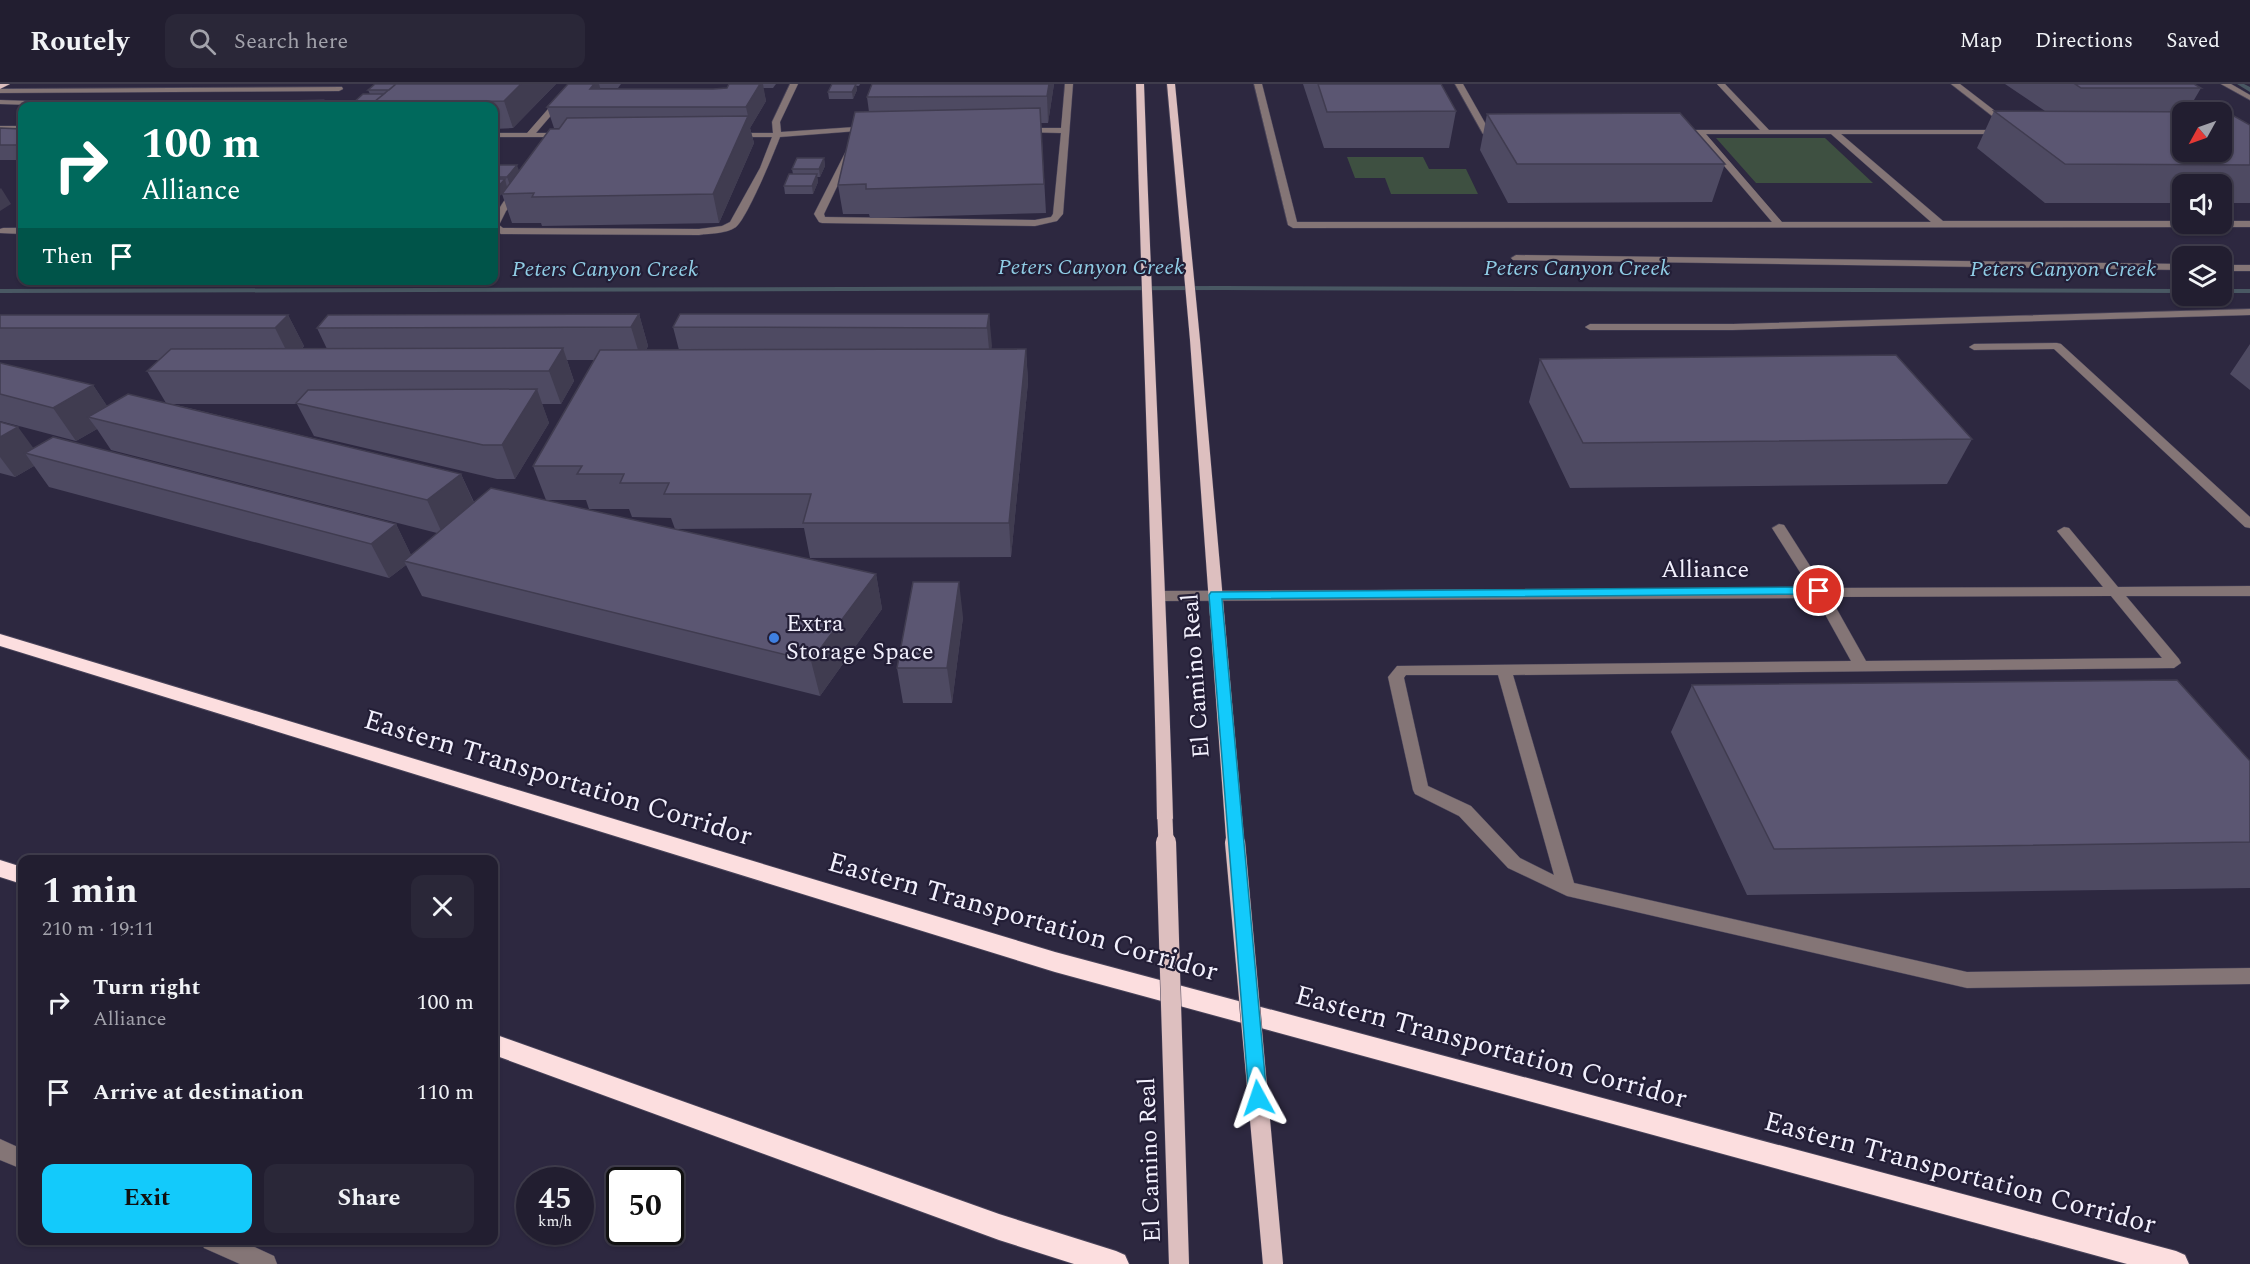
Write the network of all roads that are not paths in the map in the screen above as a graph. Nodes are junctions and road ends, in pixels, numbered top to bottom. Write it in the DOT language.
graph roads {
  1 [pos="6,84"];
  2 [pos="574,84"];
  3 [pos="794,84"];
  4 [pos="1069,84"];
  5 [pos="1140,84"];
  6 [pos="1171,84"];
  7 [pos="1258,84"];
  8 [pos="1459,84"];
  9 [pos="1721,84"];
  10 [pos="1955,84"];
  11 [pos="2157,84"];
  12 [pos="2225,84"];
  13 [pos="343,87"];
  14 [pos="0,89"];
  15 [pos="163,91"];
  16 [pos="2250,98"];
  17 [pos="0,102"];
  18 [pos="145,102"];
  19 [pos="324,102"];
  20 [pos="2188,102"];
  21 [pos="18,103"];
  22 [pos="866,117"];
  23 [pos="0,128"];
  24 [pos="18,128"];
  25 [pos="862,128"];
  26 [pos="874,128"];
  27 [pos="1006,130"];
  28 [pos="1065,131"];
  29 [pos="1509,132"];
  30 [pos="1664,132"];
  31 [pos="1699,132"];
  32 [pos="1767,132"];
  33 [pos="1833,132"];
  34 [pos="498,135"];
  35 [pos="529,135"];
  36 [pos="719,135"];
  37 [pos="777,135"];
  38 [pos="858,137"];
  39 [pos="563,143"];
  40 [pos="853,147"];
  41 [pos="525,185"];
  42 [pos="498,218"];
  43 [pos="1779,224"];
  44 [pos="1940,224"];
  45 [pos="2250,224"];
  46 [pos="498,229"];
  47 [pos="3,231"];
  48 [pos="18,231"];
  49 [pos="1516,258"];
  50 [pos="2172,267"];
  51 [pos="2232,268"];
  52 [pos="2250,268"];
  53 [pos="2250,312"];
  54 [pos="1590,327"];
  55 [pos="1974,347"];
  56 [pos="2250,524"];
  57 [pos="1779,528"];
  58 [pos="2064,531"];
  59 [pos="1819,591"];
  60 [pos="2114,591"];
  61 [pos="2250,591"];
  62 [pos="1215,595"];
  63 [pos="1160,596"];
  64 [pos="0,640"];
  65 [pos="1862,668"];
  66 [pos="1504,670"];
  67 [pos="0,868"];
  68 [pos="18,875"];
  69 [pos="1566,889"];
  70 [pos="2250,976"];
  71 [pos="498,1046"];
  72 [pos="0,1149"];
  73 [pos="18,1157"];
  74 [pos="223,1245"];
  75 [pos="266,1264"];
  76 [pos="1116,1264"];
  77 [pos="1179,1264"];
  78 [pos="1273,1264"];
  79 [pos="2176,1264"];
  1 -- 14 [label="main road"];
  2 -- 35 [label="street"];
  3 -- 37 [label="street"];
  4 -- 28 [label="street"];
  5 -- 63 [label="main road, El Camino Real"];
  6 -- 62 [label="main road, El Camino Real"];
  7 -- 43 [label="street"];
  8 -- 29 [label="street"];
  9 -- 32 [label="street"];
  10 -- 33 [label="street"];
  11 -- 20 [label="street"];
  12 -- 16 [label="street"];
  13 -- 15 [label="street"];
  13 -- 19 [label="street"];
  14 -- 15 [label="street"];
  15 -- 18 [label="street"];
  17 -- 21 [label="street"];
  22 -- 25 [label="street"];
  23 -- 24 [label="street"];
  25 -- 26 [label="street"];
  25 -- 37 [label="street"];
  25 -- 38 [label="street"];
  27 -- 28 [label="street"];
  28 -- 40 [label="street"];
  30 -- 31 [label="street"];
  31 -- 32 [label="street"];
  31 -- 43 [label="street"];
  32 -- 33 [label="street"];
  33 -- 44 [label="street"];
  34 -- 35 [label="street"];
  35 -- 39 [label="street"];
  36 -- 37 [label="street"];
  37 -- 46 [label="street"];
  41 -- 42 [label="street"];
  43 -- 44 [label="street"];
  44 -- 45 [label="street"];
  47 -- 48 [label="street"];
  49 -- 50 [label="street"];
  51 -- 52 [label="street"];
  53 -- 54 [label="street"];
  55 -- 56 [label="street"];
  57 -- 59 [label="street"];
  58 -- 60 [label="street"];
  59 -- 60 [label="street, Alliance"];
  59 -- 62 [label="street, Alliance"];
  59 -- 65 [label="street"];
  60 -- 61 [label="street, Alliance"];
  60 -- 65 [label="street"];
  62 -- 63 [label="street, Alliance"];
  62 -- 78 [label="main road, El Camino Real, bridge"];
  63 -- 77 [label="main road, El Camino Real, bridge"];
  64 -- 79 [label="highway, Eastern Transportation Corridor"];
  65 -- 66 [label="street"];
  66 -- 69 [label="street"];
  66 -- 69 [label="street"];
  67 -- 68 [label="highway"];
  69 -- 70 [label="street"];
  71 -- 76 [label="highway"];
  72 -- 73 [label="street"];
  74 -- 75 [label="street"];
}
